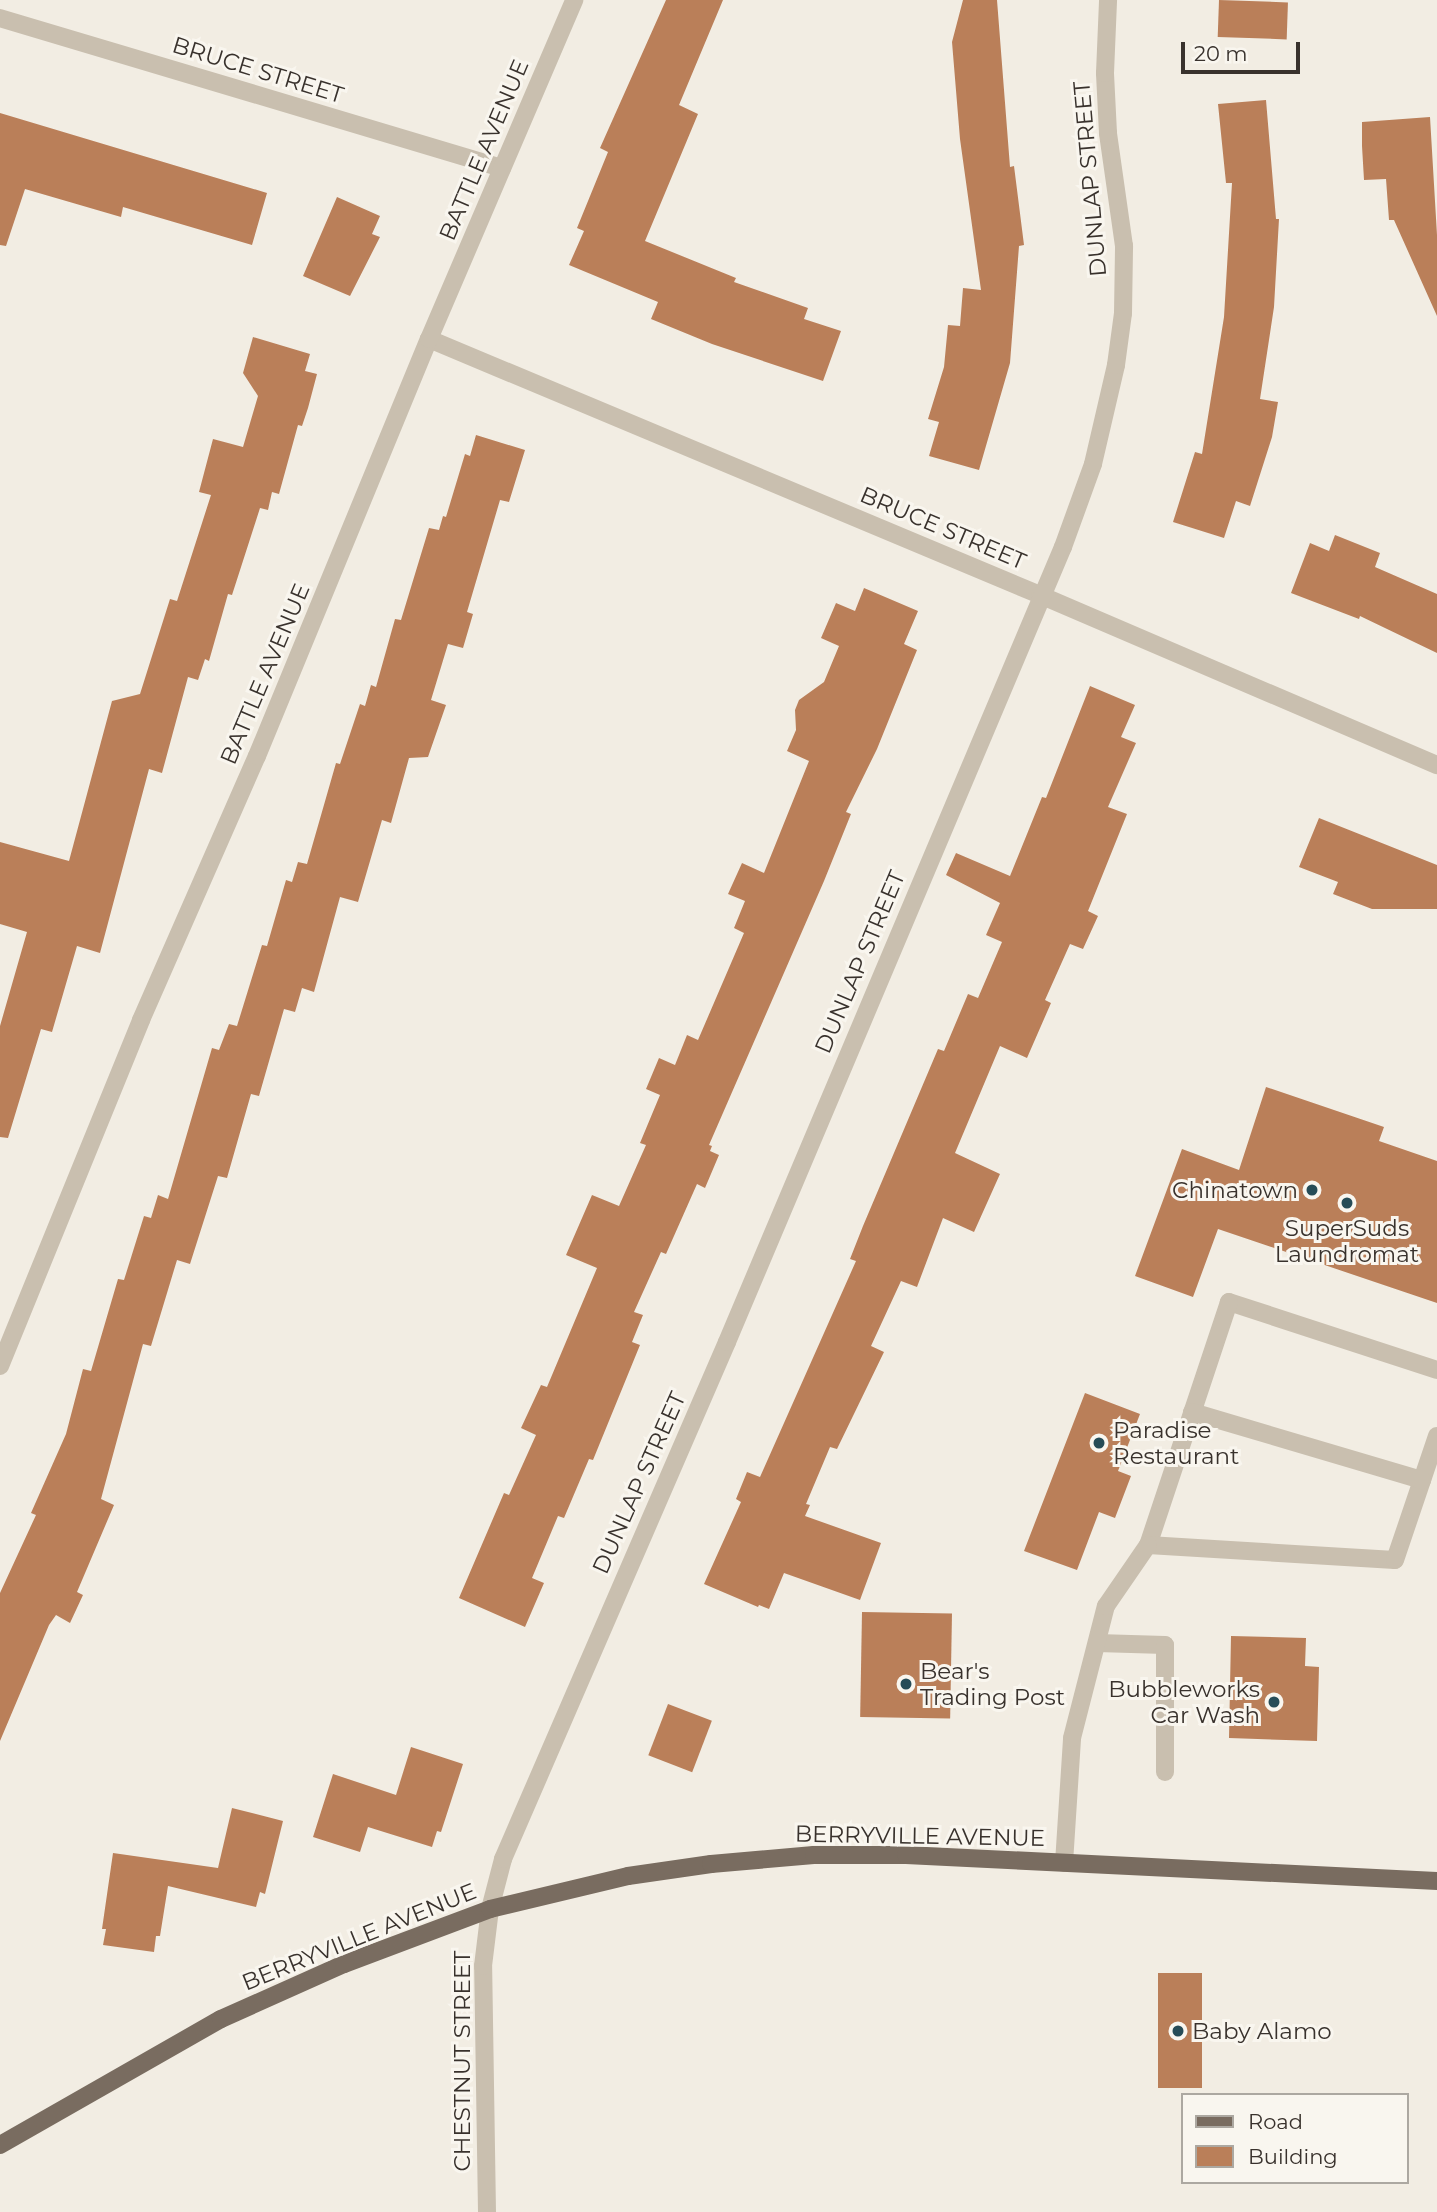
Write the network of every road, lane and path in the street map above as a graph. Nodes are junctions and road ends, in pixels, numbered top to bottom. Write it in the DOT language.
graph roads {
  1 [pos="574,0"];
  2 [pos="1108,0"];
  3 [pos="0,18"];
  4 [pos="502,168"];
  5 [pos="429,339"];
  6 [pos="1040,595"];
  7 [pos="1437,765"];
  8 [pos="0,1366"];
  9 [pos="1437,1370"];
  10 [pos="1192,1412"];
  11 [pos="1437,1436"];
  12 [pos="1422,1480"];
  13 [pos="1148,1545"];
  14 [pos="1097,1643"];
  15 [pos="1165,1772"];
  16 [pos="1064,1863"];
  17 [pos="1437,1881"];
  18 [pos="490,1909"];
  19 [pos="0,2145"];
  20 [pos="487,2212"];
  1 -- 4 [label="street, BATTLE AVENUE"];
  2 -- 6 [label="street, DUNLAP STREET"];
  3 -- 4 [label="street, BRUCE STREET"];
  4 -- 5 [label="street, BATTLE AVENUE"];
  5 -- 6 [label="street, BRUCE STREET"];
  5 -- 8 [label="street, BATTLE AVENUE"];
  6 -- 7 [label="street, BRUCE STREET"];
  6 -- 18 [label="street, DUNLAP STREET"];
  9 -- 10 [label="street"];
  10 -- 12 [label="street"];
  10 -- 13 [label="street"];
  11 -- 12 [label="street"];
  12 -- 13 [label="street"];
  13 -- 14 [label="street"];
  14 -- 15 [label="street"];
  14 -- 16 [label="street"];
  16 -- 17 [label="main road, BERRYVILLE AVENUE"];
  16 -- 18 [label="main road, BERRYVILLE AVENUE"];
  18 -- 19 [label="main road, BERRYVILLE AVENUE"];
  18 -- 20 [label="street, CHESTNUT STREET"];
}
